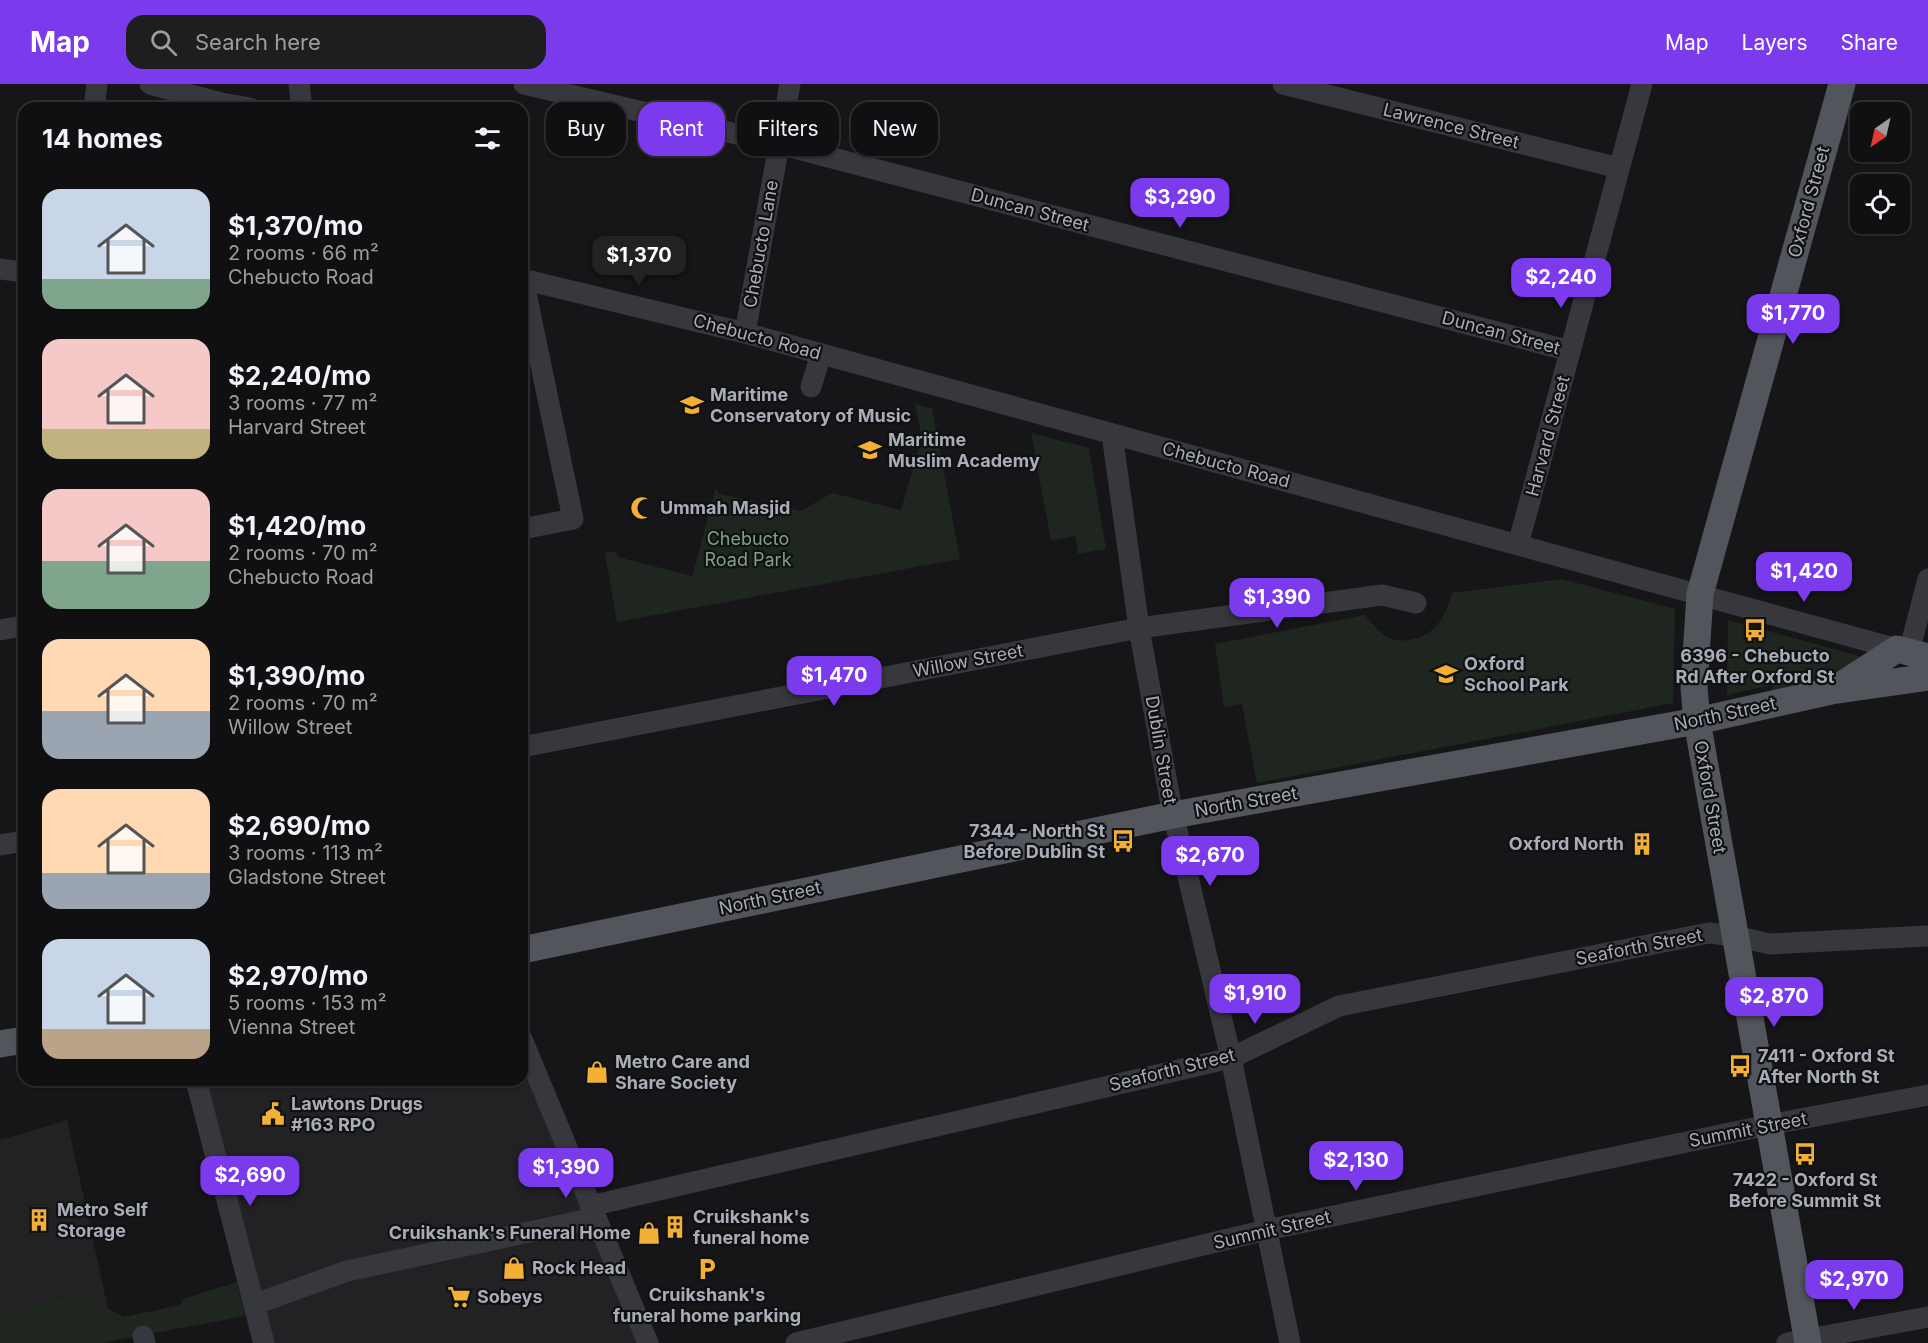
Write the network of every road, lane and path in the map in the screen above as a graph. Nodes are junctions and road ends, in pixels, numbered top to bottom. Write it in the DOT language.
graph roads {
  1 [pos="97,84"];
  2 [pos="150,84"];
  3 [pos="299,84"];
  4 [pos="524,84"];
  5 [pos="790,84"];
  6 [pos="1282,84"];
  7 [pos="1642,84"];
  8 [pos="1842,84"];
  9 [pos="95,102"];
  10 [pos="212,102"];
  11 [pos="301,102"];
  12 [pos="787,102"];
  13 [pos="737,134"];
  14 [pos="777,156"];
  15 [pos="825,156"];
  16 [pos="1619,168"];
  17 [pos="0,269"];
  18 [pos="18,271"];
  19 [pos="528,280"];
  20 [pos="528,303"];
  21 [pos="745,333"];
  22 [pos="1570,351"];
  23 [pos="821,354"];
  24 [pos="811,387"];
  25 [pos="1112,434"];
  26 [pos="528,528"];
  27 [pos="1518,545"];
  28 [pos="1928,579"];
  29 [pos="1701,594"];
  30 [pos="1416,603"];
  31 [pos="18,627"];
  32 [pos="1139,628"];
  33 [pos="0,630"];
  34 [pos="1911,653"];
  35 [pos="1928,677"];
  36 [pos="1832,691"];
  37 [pos="1697,721"];
  38 [pos="528,746"];
  39 [pos="1173,815"];
  40 [pos="18,842"];
  41 [pos="0,845"];
  42 [pos="1735,936"];
  43 [pos="1928,936"];
  44 [pos="528,949"];
  45 [pos="18,1041"];
  46 [pos="0,1044"];
  47 [pos="528,1054"];
  48 [pos="1231,1058"];
  49 [pos="198,1086"];
  50 [pos="1928,1095"];
  51 [pos="1768,1125"];
  52 [pos="593,1212"];
  53 [pos="1266,1230"];
  54 [pos="255,1304"];
  55 [pos="1928,1317"];
  56 [pos="1801,1342"];
  57 [pos="264,1343"];
  58 [pos="648,1343"];
  59 [pos="796,1343"];
  60 [pos="1290,1343"];
  1 -- 9 [label="street"];
  2 -- 10 [label="street"];
  3 -- 11 [label="street"];
  4 -- 13 [label="street, Duncan Street"];
  5 -- 12 [label="street, Chebucto Lane"];
  6 -- 16 [label="street, Lawrence Street"];
  7 -- 16 [label="street, Harvard Street"];
  8 -- 29 [label="main road, Oxford Street"];
  14 -- 21 [label="street, Chebucto Lane"];
  15 -- 22 [label="street, Duncan Street"];
  16 -- 22 [label="street, Harvard Street"];
  17 -- 18 [label="street"];
  19 -- 21 [label="street, Chebucto Road"];
  20 -- 26 [label="street"];
  21 -- 23 [label="street, Chebucto Road"];
  22 -- 27 [label="street, Harvard Street"];
  23 -- 24 [label="street"];
  23 -- 25 [label="street, Chebucto Road"];
  25 -- 27 [label="street, Chebucto Road"];
  25 -- 32 [label="street, Dublin Street"];
  27 -- 29 [label="street, Chebucto Road"];
  28 -- 34 [label="street"];
  29 -- 34 [label="street, Chebucto Road"];
  29 -- 37 [label="main road, Oxford Street"];
  30 -- 32 [label="street, Willow Street"];
  31 -- 33 [label="street"];
  32 -- 38 [label="street, Willow Street"];
  32 -- 39 [label="street, Dublin Street"];
  34 -- 36 [label="main road, North Street"];
  35 -- 36 [label="main road, North Street"];
  36 -- 37 [label="main road, North Street"];
  37 -- 39 [label="main road, North Street"];
  37 -- 42 [label="main road, Oxford Street"];
  39 -- 44 [label="main road, North Street"];
  39 -- 48 [label="street, Dublin Street"];
  40 -- 41 [label="street"];
  42 -- 43 [label="street, Seaforth Street"];
  42 -- 48 [label="street, Seaforth Street"];
  42 -- 51 [label="main road, Oxford Street"];
  45 -- 46 [label="main road"];
  47 -- 52 [label="street"];
  48 -- 52 [label="street, Seaforth Street"];
  48 -- 53 [label="street, Dublin Street"];
  49 -- 54 [label="street"];
  50 -- 51 [label="street, Summit Street"];
  51 -- 53 [label="street, Summit Street"];
  51 -- 56 [label="main road, Oxford Street"];
  52 -- 54 [label="street, Seaforth Street"];
  52 -- 58 [label="street"];
  53 -- 59 [label="street, Summit Street"];
  53 -- 60 [label="street, Dublin Street"];
  54 -- 57 [label="street"];
  55 -- 56 [label="street"];
}
